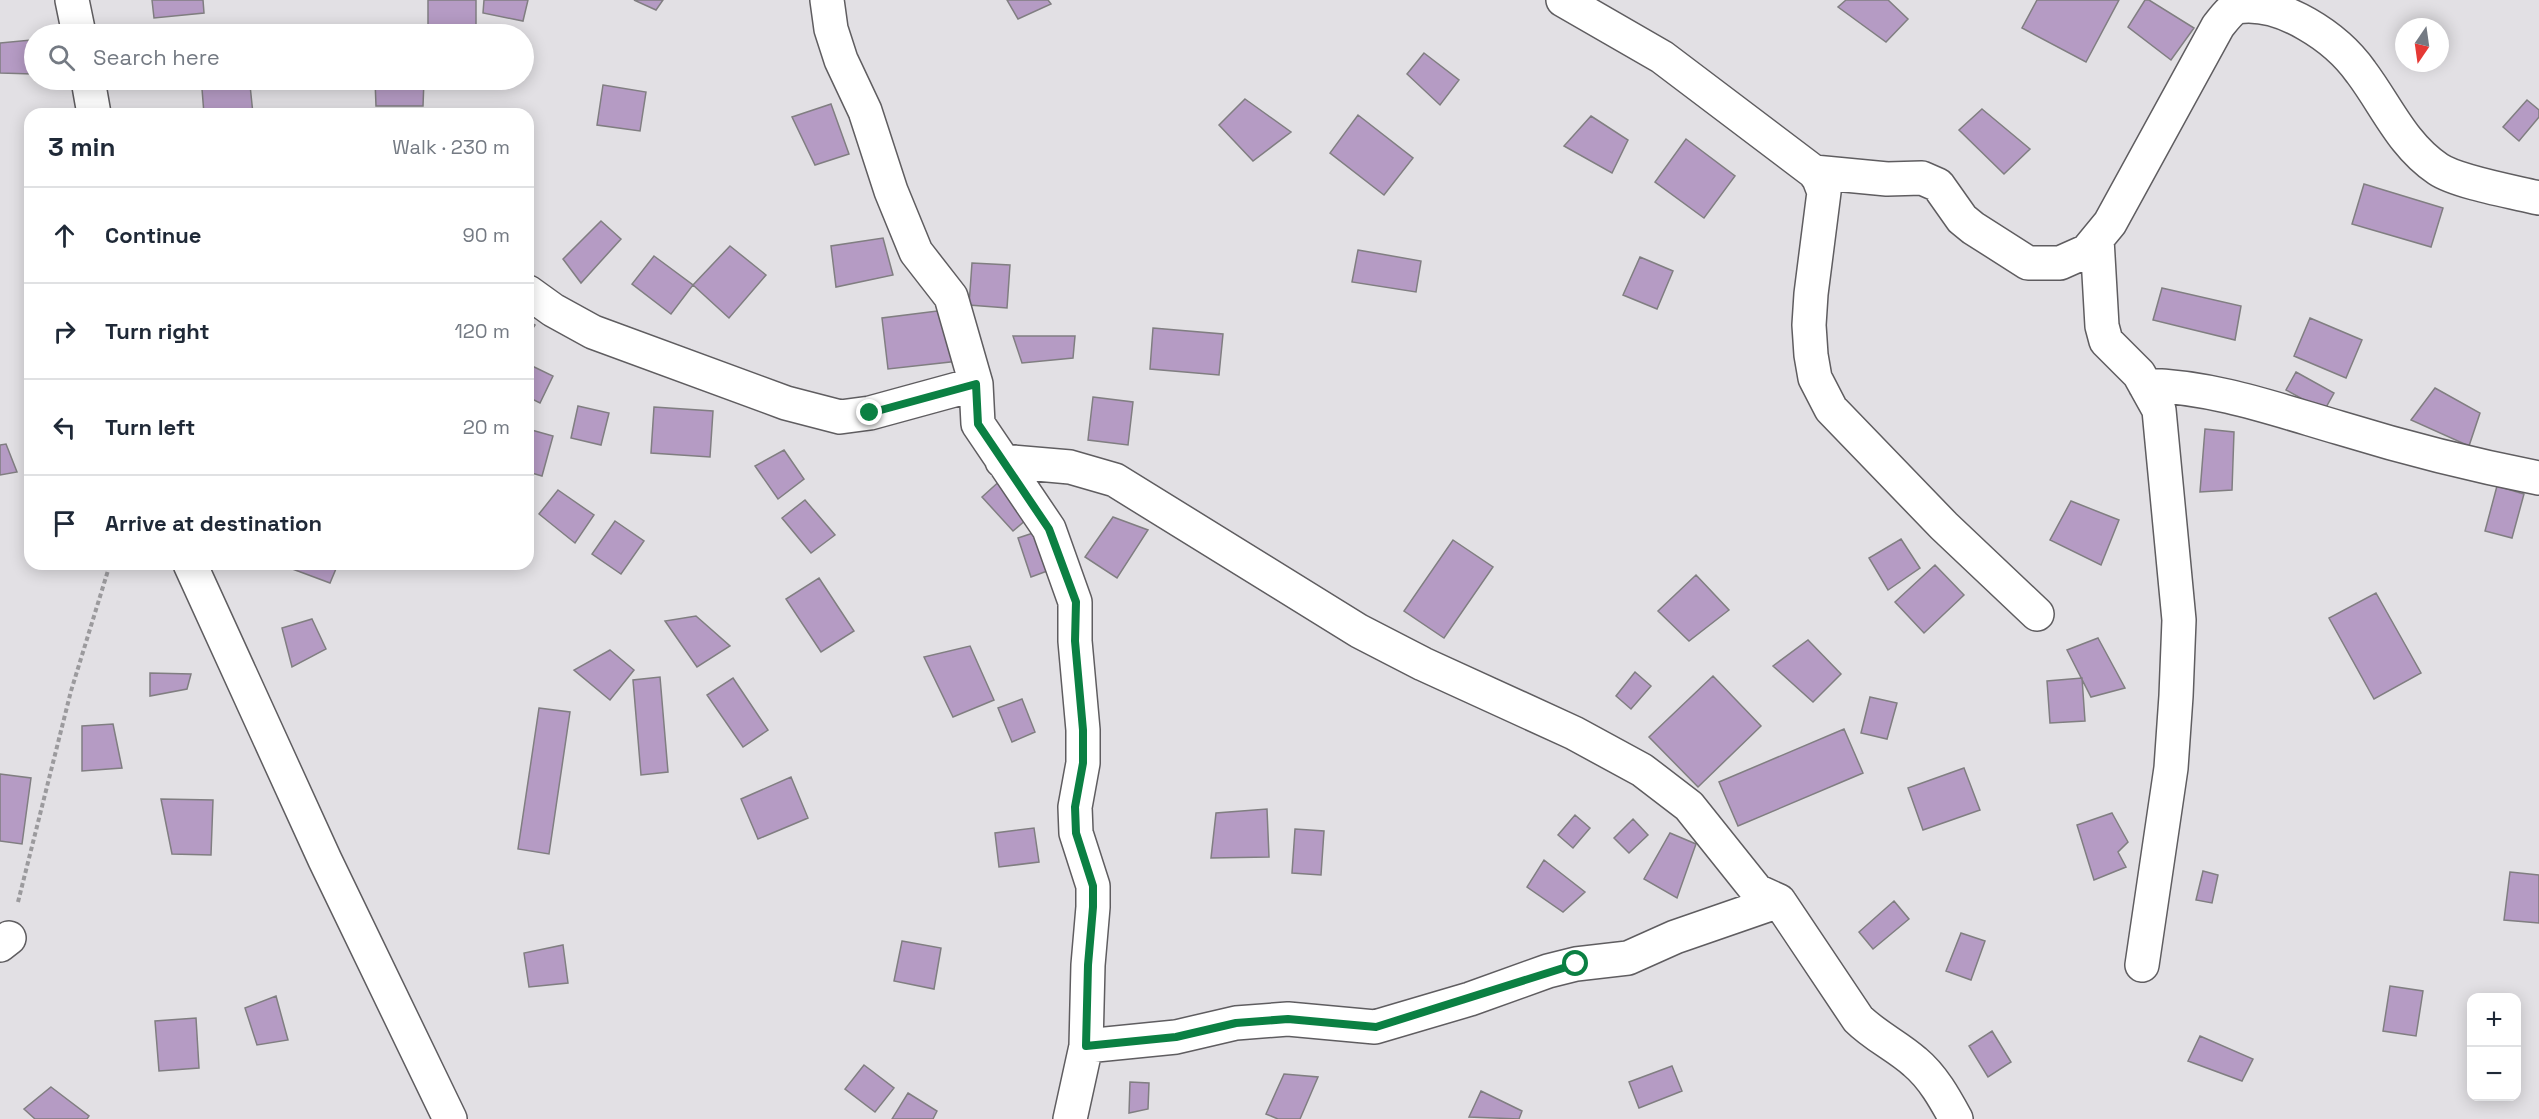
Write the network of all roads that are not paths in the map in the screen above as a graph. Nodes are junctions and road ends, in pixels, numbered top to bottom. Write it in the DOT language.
graph roads {
  1 [pos="72,0"];
  2 [pos="827,0"];
  3 [pos="1563,0"];
  4 [pos="2252,1"];
  5 [pos="77,24"];
  6 [pos="90,90"];
  7 [pos="93,108"];
  8 [pos="1814,172"];
  9 [pos="2539,198"];
  10 [pos="2097,239"];
  11 [pos="534,296"];
  12 [pos="976,384"];
  13 [pos="2145,385"];
  14 [pos="1002,461"];
  15 [pos="2539,478"];
  16 [pos="193,570"];
  17 [pos="2037,614"];
  18 [pos="1779,901"];
  19 [pos="2142,965"];
  20 [pos="1086,1046"];
  21 [pos="450,1119"];
  22 [pos="1070,1119"];
  23 [pos="1956,1119"];
  1 -- 5 [label="street"];
  2 -- 12 [label="street"];
  3 -- 8 [label="street"];
  4 -- 9 [label="street"];
  4 -- 10 [label="street"];
  6 -- 7 [label="street"];
  8 -- 10 [label="street"];
  8 -- 17 [label="street"];
  10 -- 13 [label="street"];
  11 -- 12 [label="street"];
  12 -- 14 [label="street"];
  13 -- 15 [label="street"];
  13 -- 19 [label="street"];
  14 -- 18 [label="street"];
  14 -- 20 [label="street"];
  16 -- 21 [label="street"];
  18 -- 20 [label="street"];
  18 -- 23 [label="street"];
  20 -- 22 [label="street"];
}
